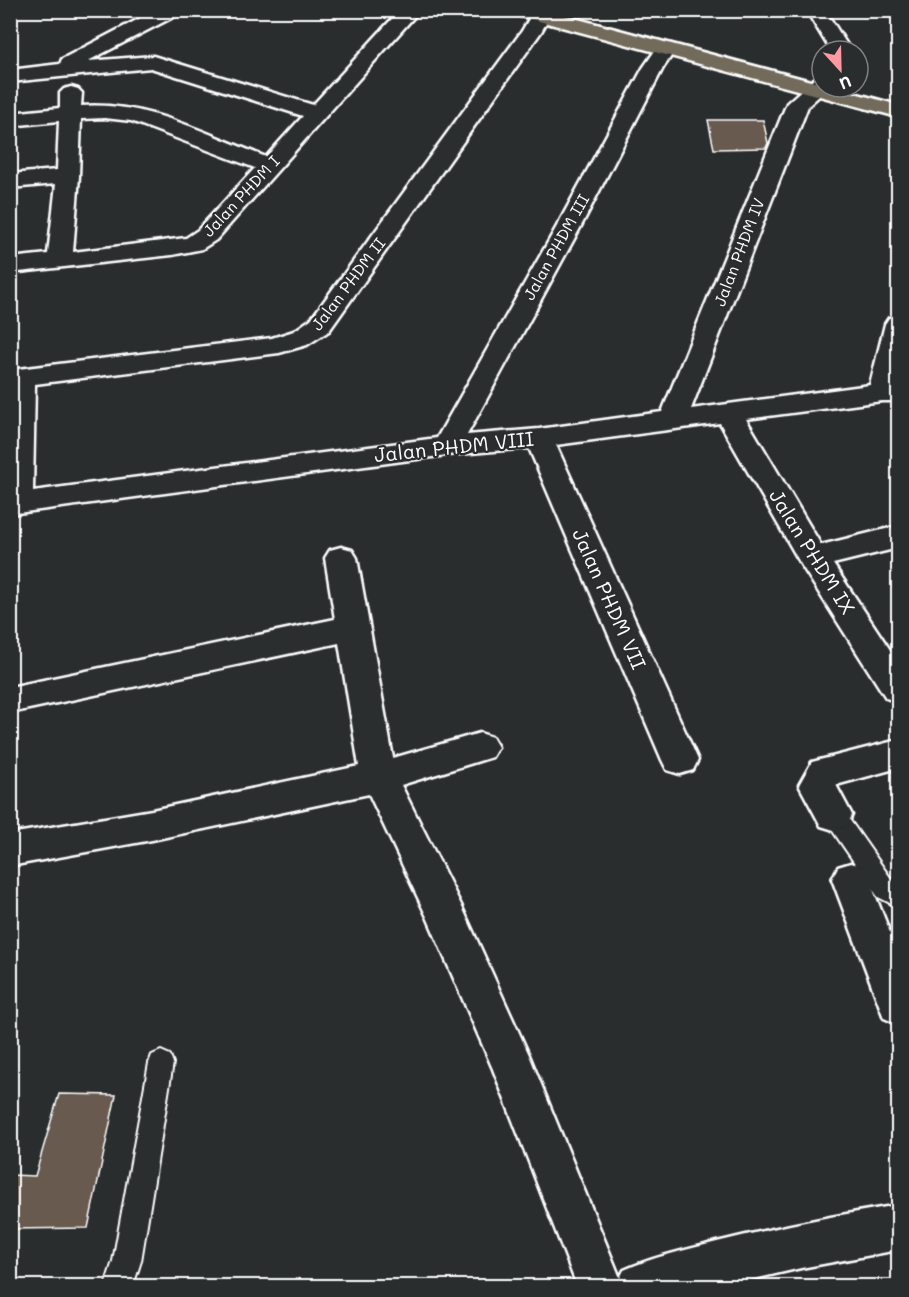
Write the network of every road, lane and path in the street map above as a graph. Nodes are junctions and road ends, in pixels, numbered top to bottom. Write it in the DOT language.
graph roads {
  1 [pos="172,10"];
  2 [pos="411,10"];
  3 [pos="815,10"];
  4 [pos="575,11"];
  5 [pos="530,13"];
  6 [pos="833,39"];
  7 [pos="666,49"];
  8 [pos="62,71"];
  9 [pos="10,76"];
  10 [pos="810,79"];
  11 [pos="810,80"];
  12 [pos="870,87"];
  13 [pos="810,91"];
  14 [pos="898,94"];
  15 [pos="865,99"];
  16 [pos="898,111"];
  17 [pos="316,113"];
  18 [pos="70,114"];
  19 [pos="10,120"];
  20 [pos="269,166"];
  21 [pos="68,176"];
  22 [pos="10,181"];
  23 [pos="60,261"];
  24 [pos="10,266"];
  25 [pos="898,324"];
  26 [pos="16,378"];
  27 [pos="890,392"];
  28 [pos="728,413"];
  29 [pos="673,419"];
  30 [pos="538,438"];
  31 [pos="447,446"];
  32 [pos="14,503"];
  33 [pos="898,537"];
  34 [pos="341,558"];
  35 [pos="813,558"];
  36 [pos="353,628"];
  37 [pos="898,689"];
  38 [pos="10,700"];
  39 [pos="480,747"];
  40 [pos="898,754"];
  41 [pos="680,760"];
  42 [pos="379,777"];
  43 [pos="834,815"];
  44 [pos="10,850"];
  45 [pos="851,879"];
  46 [pos="898,897"];
  47 [pos="898,1005"];
  48 [pos="161,1063"];
  49 [pos="898,1228"];
  50 [pos="120,1287"];
  51 [pos="600,1287"];
  52 [pos="640,1287"];
  1 -- 8 [label="street"];
  2 -- 17 [label="street, Jalan PHDM I"];
  3 -- 6 [label="street"];
  4 -- 10 [label="highway"];
  5 -- 7 [label="highway"];
  5 -- 26 [label="street, Jalan PHDM II"];
  7 -- 11 [label="highway"];
  7 -- 31 [label="street, Jalan PHDM III"];
  8 -- 9 [label="street"];
  8 -- 17 [label="street"];
  8 -- 18 [label="street"];
  12 -- 14 [label="highway"];
  13 -- 29 [label="street, Jalan PHDM IV"];
  15 -- 16 [label="highway"];
  17 -- 20 [label="street, Jalan PHDM I"];
  18 -- 19 [label="street"];
  18 -- 20 [label="street"];
  18 -- 21 [label="street"];
  20 -- 23 [label="street, Jalan PHDM I"];
  21 -- 22 [label="street"];
  21 -- 23 [label="street"];
  23 -- 24 [label="street, Jalan PHDM I"];
  25 -- 27 [label="street"];
  26 -- 32 [label="street"];
  27 -- 28 [label="street, Jalan PHDM VIII"];
  28 -- 29 [label="street, Jalan PHDM VIII"];
  28 -- 35 [label="street, Jalan PHDM IX"];
  29 -- 30 [label="street, Jalan PHDM VIII"];
  30 -- 31 [label="street, Jalan PHDM VIII"];
  30 -- 41 [label="street, Jalan PHDM VII"];
  31 -- 32 [label="street, Jalan PHDM VIII"];
  33 -- 35 [label="street"];
  34 -- 36 [label="street"];
  35 -- 37 [label="street, Jalan PHDM IX"];
  36 -- 38 [label="street"];
  36 -- 42 [label="street"];
  39 -- 42 [label="street"];
  40 -- 43 [label="street"];
  42 -- 44 [label="street"];
  42 -- 51 [label="street"];
  43 -- 46 [label="lane"];
  45 -- 47 [label="street"];
  48 -- 50 [label="lane"];
  49 -- 52 [label="street"];
}
